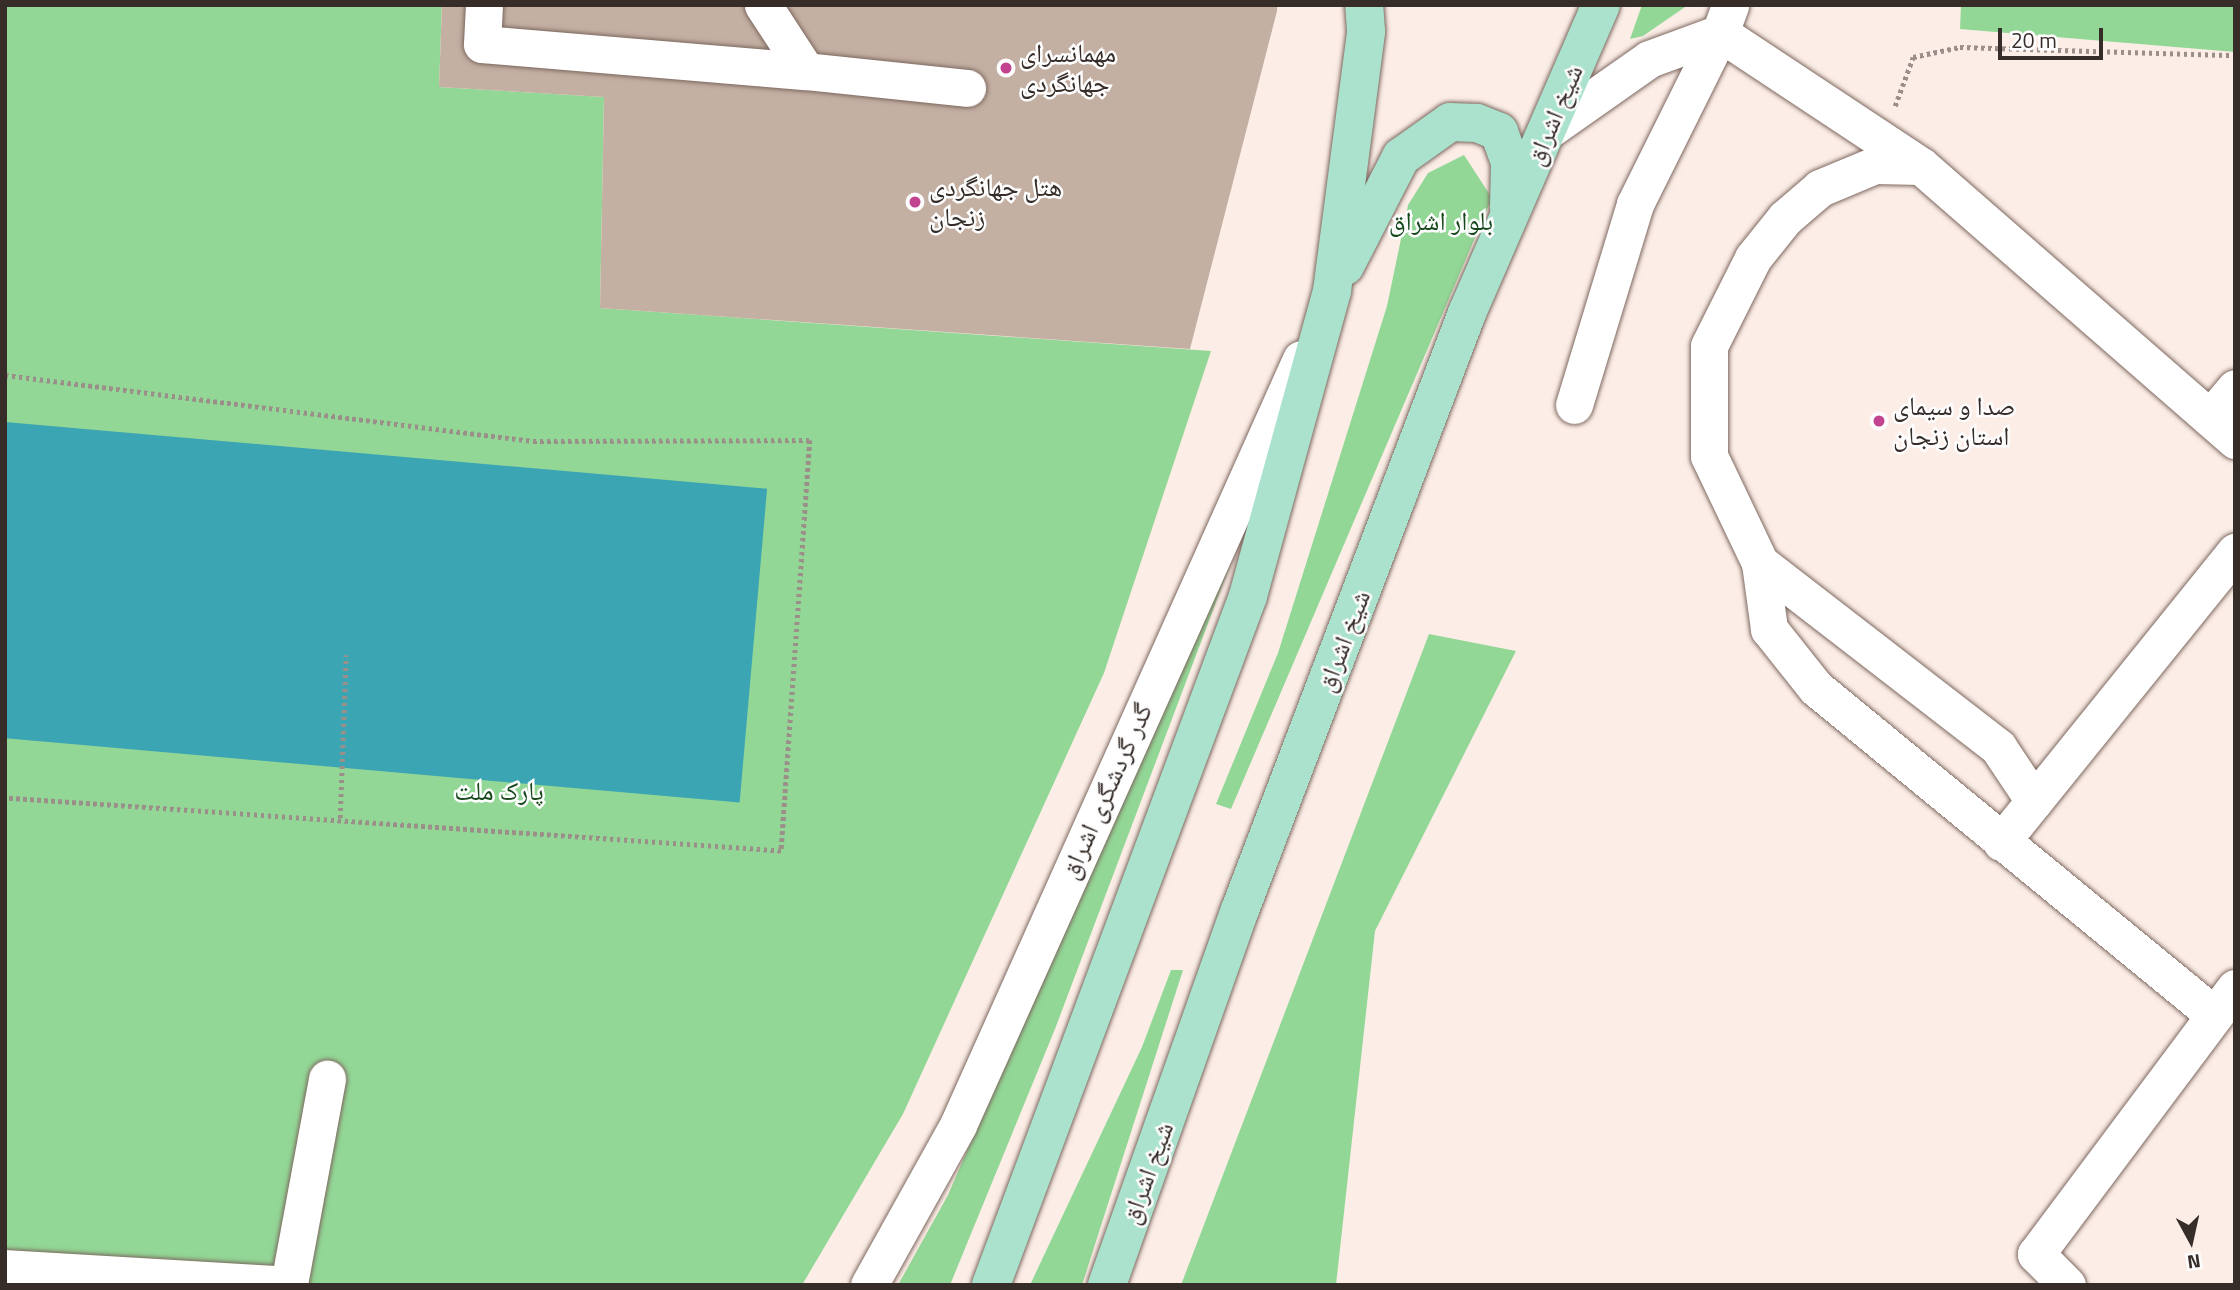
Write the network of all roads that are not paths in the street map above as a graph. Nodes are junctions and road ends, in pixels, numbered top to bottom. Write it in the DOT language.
graph roads {
  1 [pos="484,5"];
  2 [pos="763,5"];
  3 [pos="1364,5"];
  4 [pos="1601,5"];
  5 [pos="1725,19"];
  6 [pos="806,71"];
  7 [pos="967,88"];
  8 [pos="1548,130"];
  9 [pos="1921,166"];
  10 [pos="1509,217"];
  11 [pos="1332,291"];
  12 [pos="2235,388"];
  13 [pos="1574,405"];
  14 [pos="2222,429"];
  15 [pos="2235,552"];
  16 [pos="1760,562"];
  17 [pos="2034,801"];
  18 [pos="2001,842"];
  19 [pos="2224,1000"];
  20 [pos="327,1078"];
  21 [pos="5,1268"];
  22 [pos="289,1284"];
  23 [pos="869,1285"];
  24 [pos="991,1285"];
  25 [pos="1107,1285"];
  26 [pos="2067,1285"];
  1 -- 6 [label="street"];
  2 -- 6 [label="street"];
  3 -- 11 [label="main road"];
  4 -- 8 [label="main road, شیخ اشراق"];
  5 -- 8 [label="street"];
  5 -- 9 [label="street"];
  5 -- 13 [label="street"];
  6 -- 7 [label="street"];
  8 -- 10 [label="main road, شیخ اشراق"];
  9 -- 14 [label="street"];
  9 -- 16 [label="street"];
  10 -- 11 [label="main road"];
  10 -- 25 [label="main road, شیخ اشراق"];
  11 -- 23 [label="street, گدر گردشگری اشراق"];
  11 -- 24 [label="main road"];
  12 -- 14 [label="street"];
  15 -- 17 [label="street"];
  16 -- 17 [label="street"];
  16 -- 18 [label="street"];
  17 -- 18 [label="street"];
  18 -- 19 [label="street"];
  19 -- 26 [label="street"];
  20 -- 22 [label="street"];
  21 -- 22 [label="street"];
}
